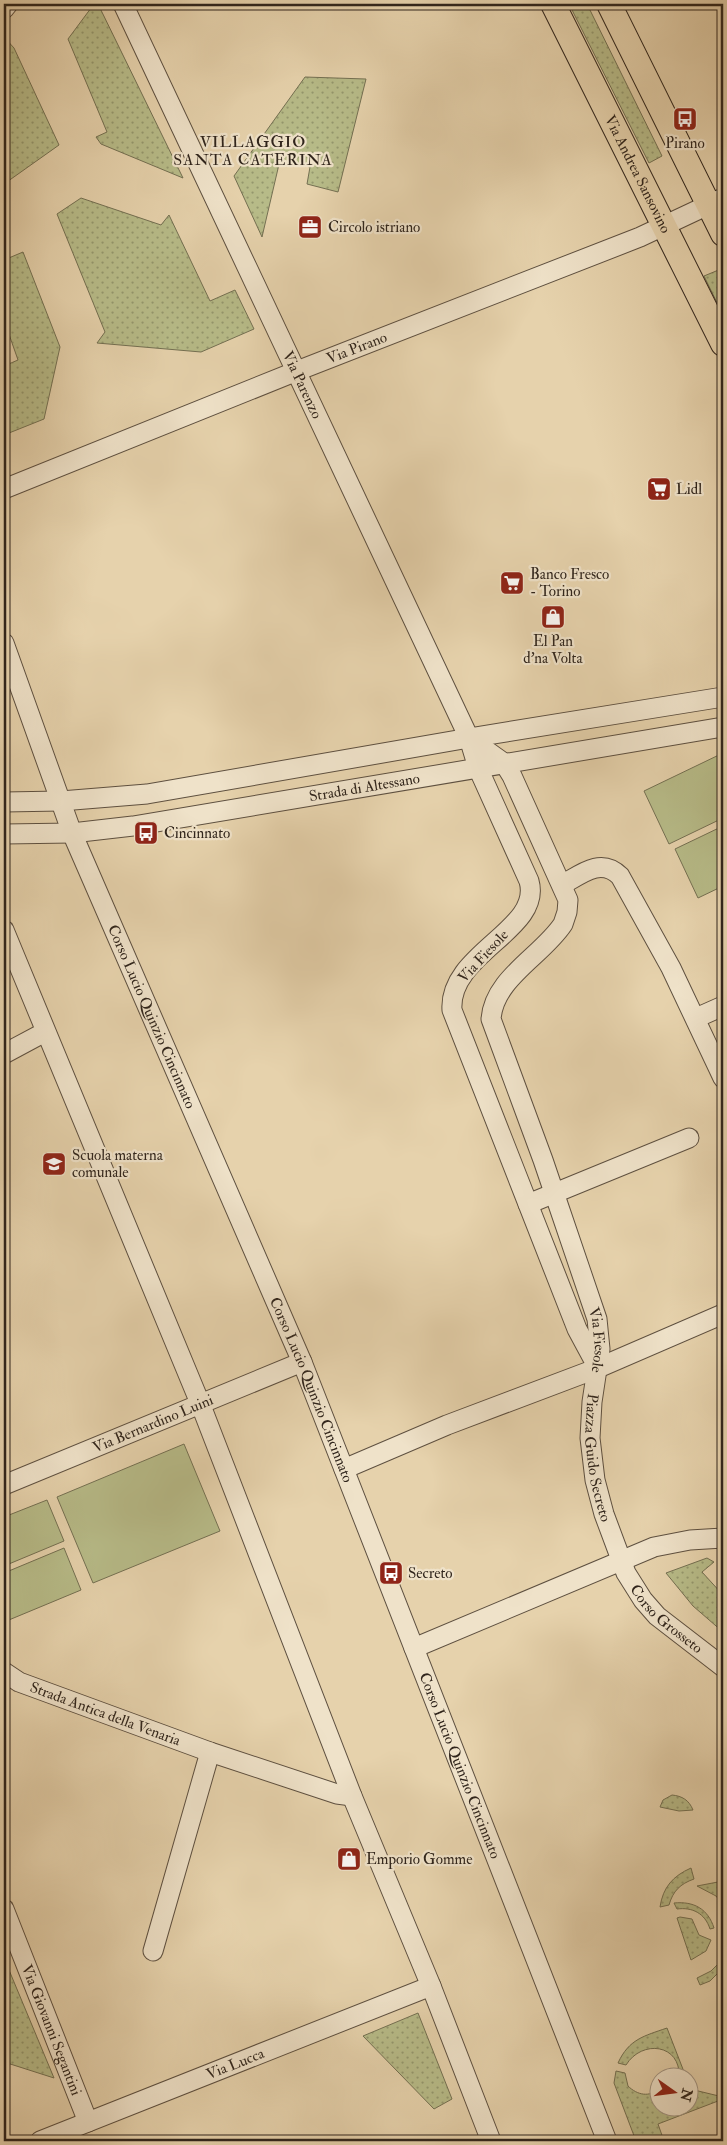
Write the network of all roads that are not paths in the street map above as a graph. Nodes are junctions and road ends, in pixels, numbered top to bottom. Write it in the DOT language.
graph roads {
  1 [pos="8,4"];
  2 [pos="123,4"];
  3 [pos="553,4"];
  4 [pos="609,4"];
  5 [pos="4,9"];
  6 [pos="716,201"];
  7 [pos="664,226"];
  8 [pos="723,234"];
  9 [pos="723,344"];
  10 [pos="297,371"];
  11 [pos="4,489"];
  12 [pos="4,643"];
  13 [pos="723,698"];
  14 [pos="723,727"];
  15 [pos="469,738"];
  16 [pos="504,763"];
  17 [pos="478,768"];
  18 [pos="61,801"];
  19 [pos="4,802"];
  20 [pos="72,833"];
  21 [pos="4,834"];
  22 [pos="562,885"];
  23 [pos="4,930"];
  24 [pos="723,1006"];
  25 [pos="696,1018"];
  26 [pos="46,1032"];
  27 [pos="4,1054"];
  28 [pos="723,1078"];
  29 [pos="689,1138"];
  30 [pos="555,1194"];
  31 [pos="528,1204"];
  32 [pos="723,1314"];
  33 [pos="302,1362"];
  34 [pos="598,1368"];
  35 [pos="200,1403"];
  36 [pos="344,1469"];
  37 [pos="4,1485"];
  38 [pos="723,1538"];
  39 [pos="622,1562"];
  40 [pos="414,1648"];
  41 [pos="723,1668"];
  42 [pos="4,1672"];
  43 [pos="210,1752"];
  44 [pos="352,1796"];
  45 [pos="4,1909"];
  46 [pos="153,1952"];
  47 [pos="431,1986"];
  48 [pos="88,2122"];
  49 [pos="40,2141"];
  50 [pos="491,2141"];
  51 [pos="607,2141"];
  1 -- 5 [label="street"];
  2 -- 10 [label="street, Via Parenzo"];
  3 -- 7 [label="main road, Via Andrea Sansovino"];
  4 -- 6 [label="main road"];
  6 -- 7 [label="street, Via Pirano"];
  6 -- 8 [label="main road"];
  7 -- 9 [label="main road, Via Andrea Sansovino"];
  7 -- 10 [label="street, Via Pirano"];
  10 -- 11 [label="street, Via Pirano"];
  10 -- 15 [label="street, Via Parenzo"];
  12 -- 18 [label="street, Corso Lucio Quinzio Cincinnato"];
  13 -- 15 [label="street, Strada di Altessano"];
  14 -- 16 [label="street, Strada di Altessano"];
  15 -- 16 [label="street"];
  15 -- 17 [label="street, Via Parenzo"];
  15 -- 18 [label="street, Strada di Altessano"];
  16 -- 17 [label="street, Strada di Altessano"];
  16 -- 22 [label="street, Via Fiesole"];
  17 -- 20 [label="street, Strada di Altessano"];
  17 -- 31 [label="street, Via Fiesole"];
  18 -- 19 [label="street, Strada di Altessano"];
  18 -- 20 [label="street, Corso Lucio Quinzio Cincinnato"];
  20 -- 21 [label="street, Strada di Altessano"];
  20 -- 33 [label="street, Corso Lucio Quinzio Cincinnato"];
  22 -- 25 [label="street"];
  22 -- 30 [label="street, Via Fiesole"];
  23 -- 26 [label="street"];
  24 -- 25 [label="street"];
  25 -- 28 [label="street"];
  26 -- 27 [label="street"];
  26 -- 35 [label="street"];
  29 -- 30 [label="street"];
  30 -- 31 [label="street"];
  30 -- 34 [label="street, Via Fiesole"];
  31 -- 34 [label="street, Via Fiesole"];
  32 -- 34 [label="street"];
  33 -- 35 [label="street, Via Bernardino Luini"];
  33 -- 36 [label="street, Corso Lucio Quinzio Cincinnato"];
  34 -- 36 [label="street, Piazza Guido Secreto"];
  34 -- 39 [label="street, Piazza Guido Secreto"];
  35 -- 37 [label="street, Via Bernardino Luini"];
  35 -- 44 [label="street"];
  36 -- 40 [label="street, Corso Lucio Quinzio Cincinnato"];
  38 -- 39 [label="street"];
  39 -- 40 [label="street"];
  39 -- 41 [label="street, Corso Grosseto"];
  40 -- 51 [label="street, Corso Lucio Quinzio Cincinnato"];
  42 -- 43 [label="street, Strada Antica della Venaria"];
  43 -- 44 [label="street, Strada Antica della Venaria"];
  43 -- 46 [label="street"];
  44 -- 47 [label="street"];
  45 -- 48 [label="street, Via Giovanni Segantini"];
  47 -- 48 [label="street, Via Lucca"];
  47 -- 50 [label="street"];
  48 -- 49 [label="street, Via Lucca"];
}
